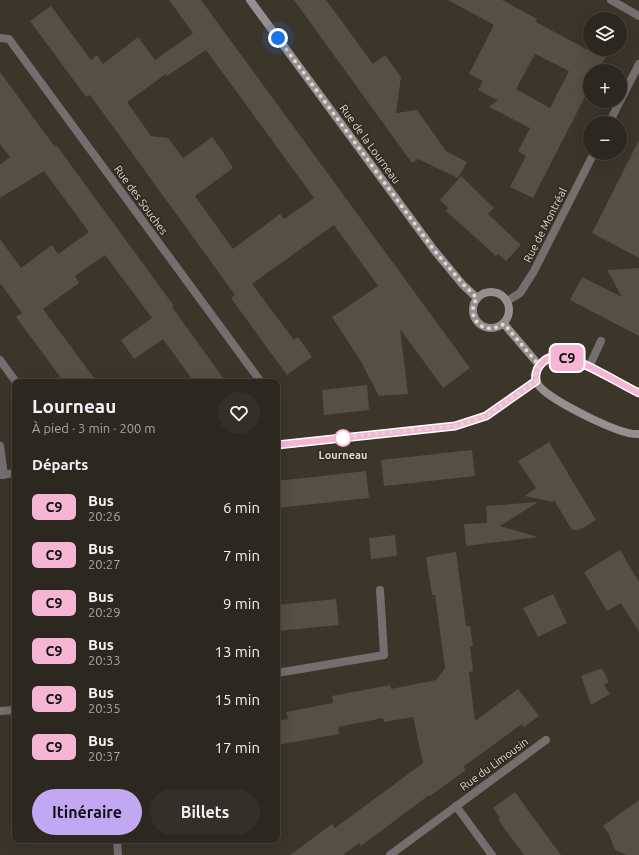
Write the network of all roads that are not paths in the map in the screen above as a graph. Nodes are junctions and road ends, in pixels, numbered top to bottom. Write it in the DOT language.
graph roads {
  1 [pos="250,0"];
  2 [pos="611,0"];
  3 [pos="639,16"];
  4 [pos="0,38"];
  5 [pos="639,64"];
  6 [pos="613,116"];
  7 [pos="590,160"];
  8 [pos="477,298"];
  9 [pos="507,301"];
  10 [pos="504,324"];
  11 [pos="601,341"];
  12 [pos="0,360"];
  13 [pos="539,365"];
  14 [pos="589,367"];
  15 [pos="14,379"];
  16 [pos="259,379"];
  17 [pos="536,381"];
  18 [pos="639,393"];
  19 [pos="639,434"];
  20 [pos="280,445"];
  21 [pos="0,446"];
  22 [pos="12,473"];
  23 [pos="2,475"];
  24 [pos="380,590"];
  25 [pos="280,672"];
  26 [pos="12,710"];
  27 [pos="0,711"];
  28 [pos="546,740"];
  29 [pos="456,806"];
  30 [pos="118,843"];
  31 [pos="118,855"];
  32 [pos="390,855"];
  33 [pos="492,855"];
  1 -- 8 [label="street, Rue de la Lourneau"];
  2 -- 3 [label="street"];
  4 -- 16 [label="street, Rue des Souches"];
  5 -- 6 [label="street"];
  7 -- 9 [label="street, Rue de Montréal"];
  8 -- 9 [label="street"];
  8 -- 10 [label="street"];
  9 -- 10 [label="street"];
  10 -- 13 [label="street"];
  11 -- 14 [label="street"];
  12 -- 15 [label="street"];
  13 -- 14 [label="street"];
  13 -- 17 [label="street"];
  14 -- 18 [label="street"];
  17 -- 19 [label="street"];
  17 -- 20 [label="street"];
  21 -- 23 [label="street"];
  22 -- 23 [label="street"];
  24 -- 25 [label="street"];
  26 -- 27 [label="street"];
  28 -- 29 [label="street, Rue du Limousin"];
  29 -- 32 [label="street, Rue du Limousin"];
  29 -- 33 [label="street, Rue du Limousin"];
  30 -- 31 [label="street"];
}
